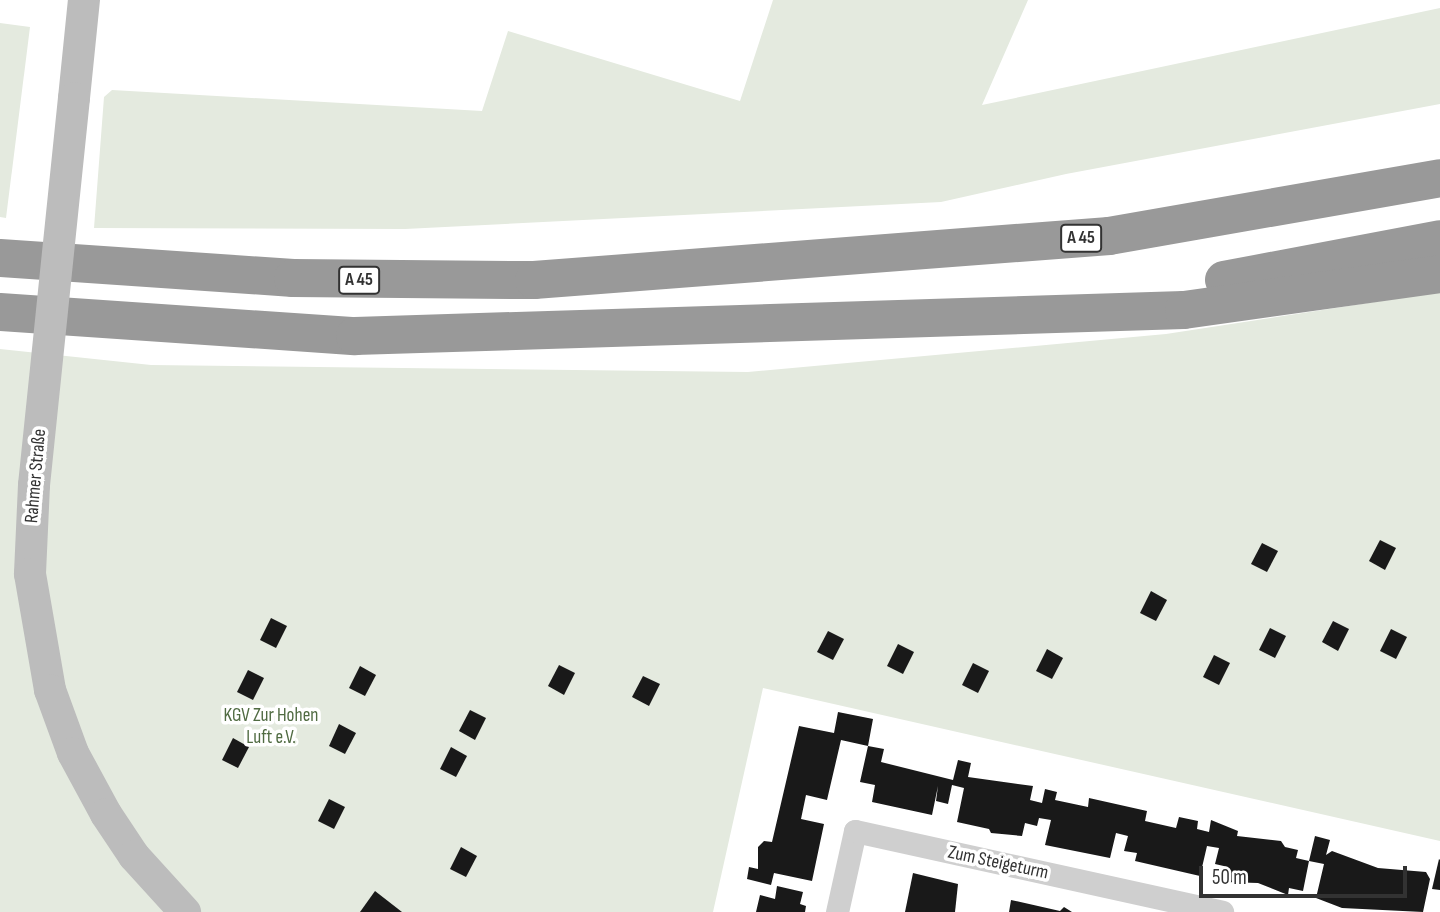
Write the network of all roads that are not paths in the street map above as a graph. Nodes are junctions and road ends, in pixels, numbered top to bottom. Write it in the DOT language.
graph roads {
  1 [pos="84,0"];
  2 [pos="1440,178"];
  3 [pos="1440,239"];
  4 [pos="0,258"];
  5 [pos="1440,274"];
  6 [pos="0,312"];
  7 [pos="1054,313"];
  8 [pos="185,912"];
  9 [pos="836,912"];
  10 [pos="1222,912"];
  1 -- 8 [label="main road, Rahmer Straße, bridge"];
  2 -- 4 [label="highway, A 45"];
  3 -- 7 [label="highway"];
  5 -- 7 [label="highway"];
  6 -- 7 [label="highway"];
  9 -- 10 [label="street, Zum Steigeturm"];
}
